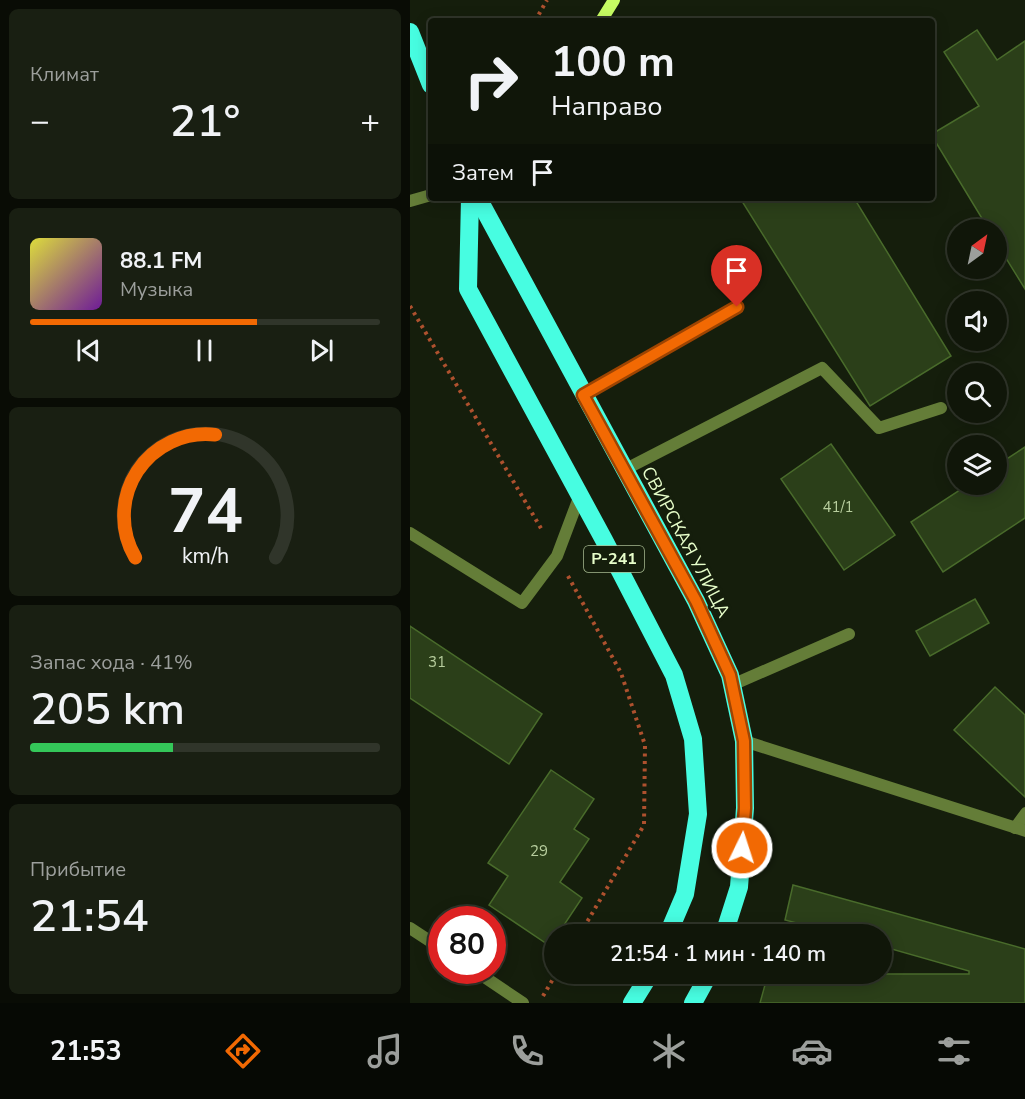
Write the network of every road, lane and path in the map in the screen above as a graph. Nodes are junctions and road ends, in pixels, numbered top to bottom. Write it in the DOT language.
graph roads {
  1 [pos="547,0"];
  2 [pos="614,0"];
  3 [pos="537,18"];
  4 [pos="603,18"];
  5 [pos="410,32"];
  6 [pos="428,77"];
  7 [pos="428,196"];
  8 [pos="410,201"];
  9 [pos="470,201"];
  10 [pos="480,201"];
  11 [pos="410,306"];
  12 [pos="737,307"];
  13 [pos="583,395"];
  14 [pos="941,408"];
  15 [pos="624,470"];
  16 [pos="580,495"];
  17 [pos="410,533"];
  18 [pos="557,556"];
  19 [pos="849,634"];
  20 [pos="732,685"];
  21 [pos="744,741"];
  22 [pos="1025,813"];
  23 [pos="1020,830"];
  24 [pos="586,924"];
  25 [pos="672,924"];
  26 [pos="727,924"];
  27 [pos="410,928"];
  28 [pos="428,940"];
  29 [pos="495,984"];
  30 [pos="550,984"];
  31 [pos="644,984"];
  32 [pos="703,984"];
  33 [pos="524,1003"];
  34 [pos="539,1003"];
  35 [pos="632,1003"];
  36 [pos="693,1003"];
  1 -- 3 [label="path"];
  2 -- 4 [label="street"];
  5 -- 6 [label="highway"];
  7 -- 8 [label="street"];
  9 -- 16 [label="highway, Р-241"];
  10 -- 13 [label="highway, СВИРСКАЯ УЛИЦА / Р-241"];
  11 -- 18 [label="path"];
  12 -- 13 [label="street"];
  13 -- 15 [label="highway, СВИРСКАЯ УЛИЦА / Р-241"];
  14 -- 15 [label="street"];
  15 -- 20 [label="highway, СВИРСКАЯ УЛИЦА / Р-241"];
  16 -- 18 [label="street"];
  16 -- 25 [label="highway, Р-241"];
  17 -- 18 [label="street"];
  18 -- 24 [label="path"];
  19 -- 20 [label="street"];
  20 -- 21 [label="highway, СВИРСКАЯ УЛИЦА / Р-241"];
  21 -- 23 [label="street"];
  21 -- 26 [label="highway, СВИРСКАЯ УЛИЦА / Р-241"];
  22 -- 23 [label="street"];
  27 -- 28 [label="street"];
  29 -- 33 [label="street"];
  30 -- 34 [label="path"];
  31 -- 35 [label="highway"];
  32 -- 36 [label="highway"];
}
